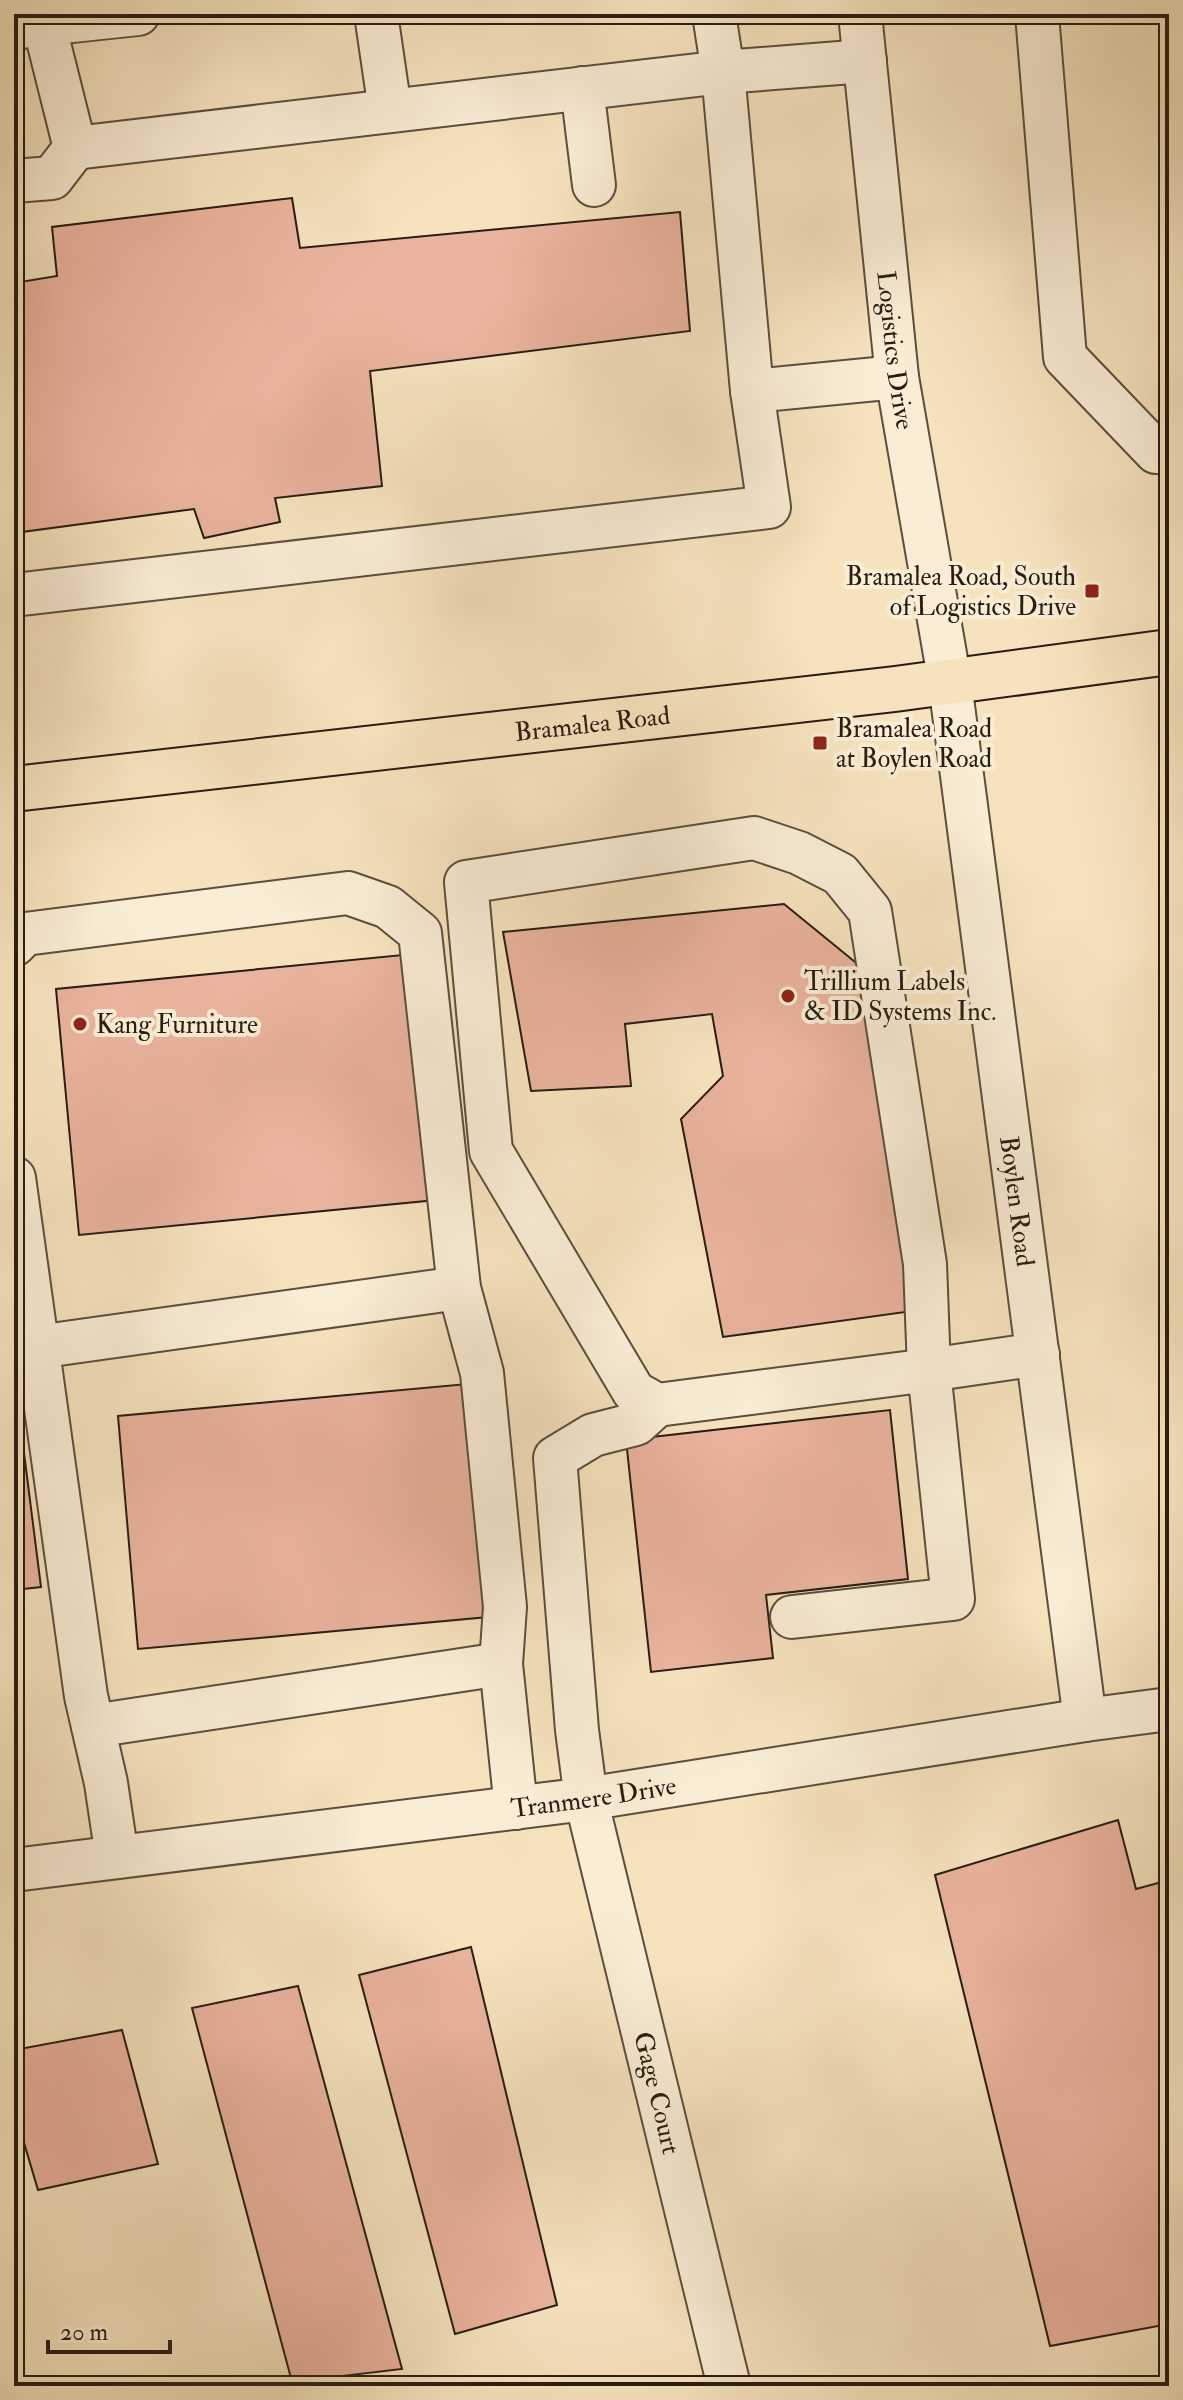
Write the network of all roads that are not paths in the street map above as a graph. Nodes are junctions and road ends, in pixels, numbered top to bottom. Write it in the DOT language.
graph roads {
  1 [pos="138,14"];
  2 [pos="376,14"];
  3 [pos="714,14"];
  4 [pos="860,14"];
  5 [pos="1037,14"];
  6 [pos="29,26"];
  7 [pos="865,61"];
  8 [pos="723,72"];
  9 [pos="582,88"];
  10 [pos="390,110"];
  11 [pos="75,148"];
  12 [pos="14,181"];
  13 [pos="594,185"];
  14 [pos="897,377"];
  15 [pos="752,391"];
  16 [pos="1169,452"];
  17 [pos="14,595"];
  18 [pos="1169,652"];
  19 [pos="950,683"];
  20 [pos="14,789"];
  21 [pos="14,945"];
  22 [pos="14,1178"];
  23 [pos="459,1288"];
  24 [pos="37,1347"];
  25 [pos="1038,1354"];
  26 [pos="929,1370"];
  27 [pos="657,1405"];
  28 [pos="792,1617"];
  29 [pos="501,1664"];
  30 [pos="1169,1709"];
  31 [pos="1085,1720"];
  32 [pos="93,1726"];
  33 [pos="586,1799"];
  34 [pos="516,1808"];
  35 [pos="117,1857"];
  36 [pos="14,1870"];
  37 [pos="729,2386"];
  1 -- 6 [label="street"];
  2 -- 10 [label="street"];
  3 -- 8 [label="street"];
  4 -- 7 [label="street, Logistics Drive"];
  5 -- 16 [label="street"];
  6 -- 11 [label="street"];
  7 -- 8 [label="street"];
  7 -- 14 [label="street, Logistics Drive"];
  8 -- 9 [label="street"];
  8 -- 15 [label="street"];
  9 -- 10 [label="street"];
  9 -- 13 [label="street"];
  10 -- 11 [label="street"];
  11 -- 12 [label="street"];
  14 -- 15 [label="street"];
  14 -- 19 [label="street, Logistics Drive"];
  15 -- 17 [label="street"];
  18 -- 19 [label="main road, Bramalea Road"];
  19 -- 20 [label="main road, Bramalea Road"];
  19 -- 25 [label="street, Boylen Road"];
  21 -- 23 [label="street"];
  22 -- 24 [label="street"];
  23 -- 24 [label="street"];
  23 -- 29 [label="street"];
  24 -- 32 [label="street"];
  25 -- 26 [label="street"];
  25 -- 31 [label="street, Boylen Road"];
  26 -- 27 [label="street"];
  26 -- 27 [label="street"];
  26 -- 28 [label="street"];
  27 -- 33 [label="street, Gage Court"];
  29 -- 32 [label="street"];
  29 -- 34 [label="street"];
  30 -- 31 [label="street, Tranmere Drive"];
  31 -- 33 [label="street, Tranmere Drive"];
  32 -- 35 [label="street"];
  33 -- 34 [label="street, Tranmere Drive"];
  33 -- 37 [label="street, Gage Court"];
  34 -- 35 [label="street, Tranmere Drive"];
  35 -- 36 [label="street, Tranmere Drive"];
}
